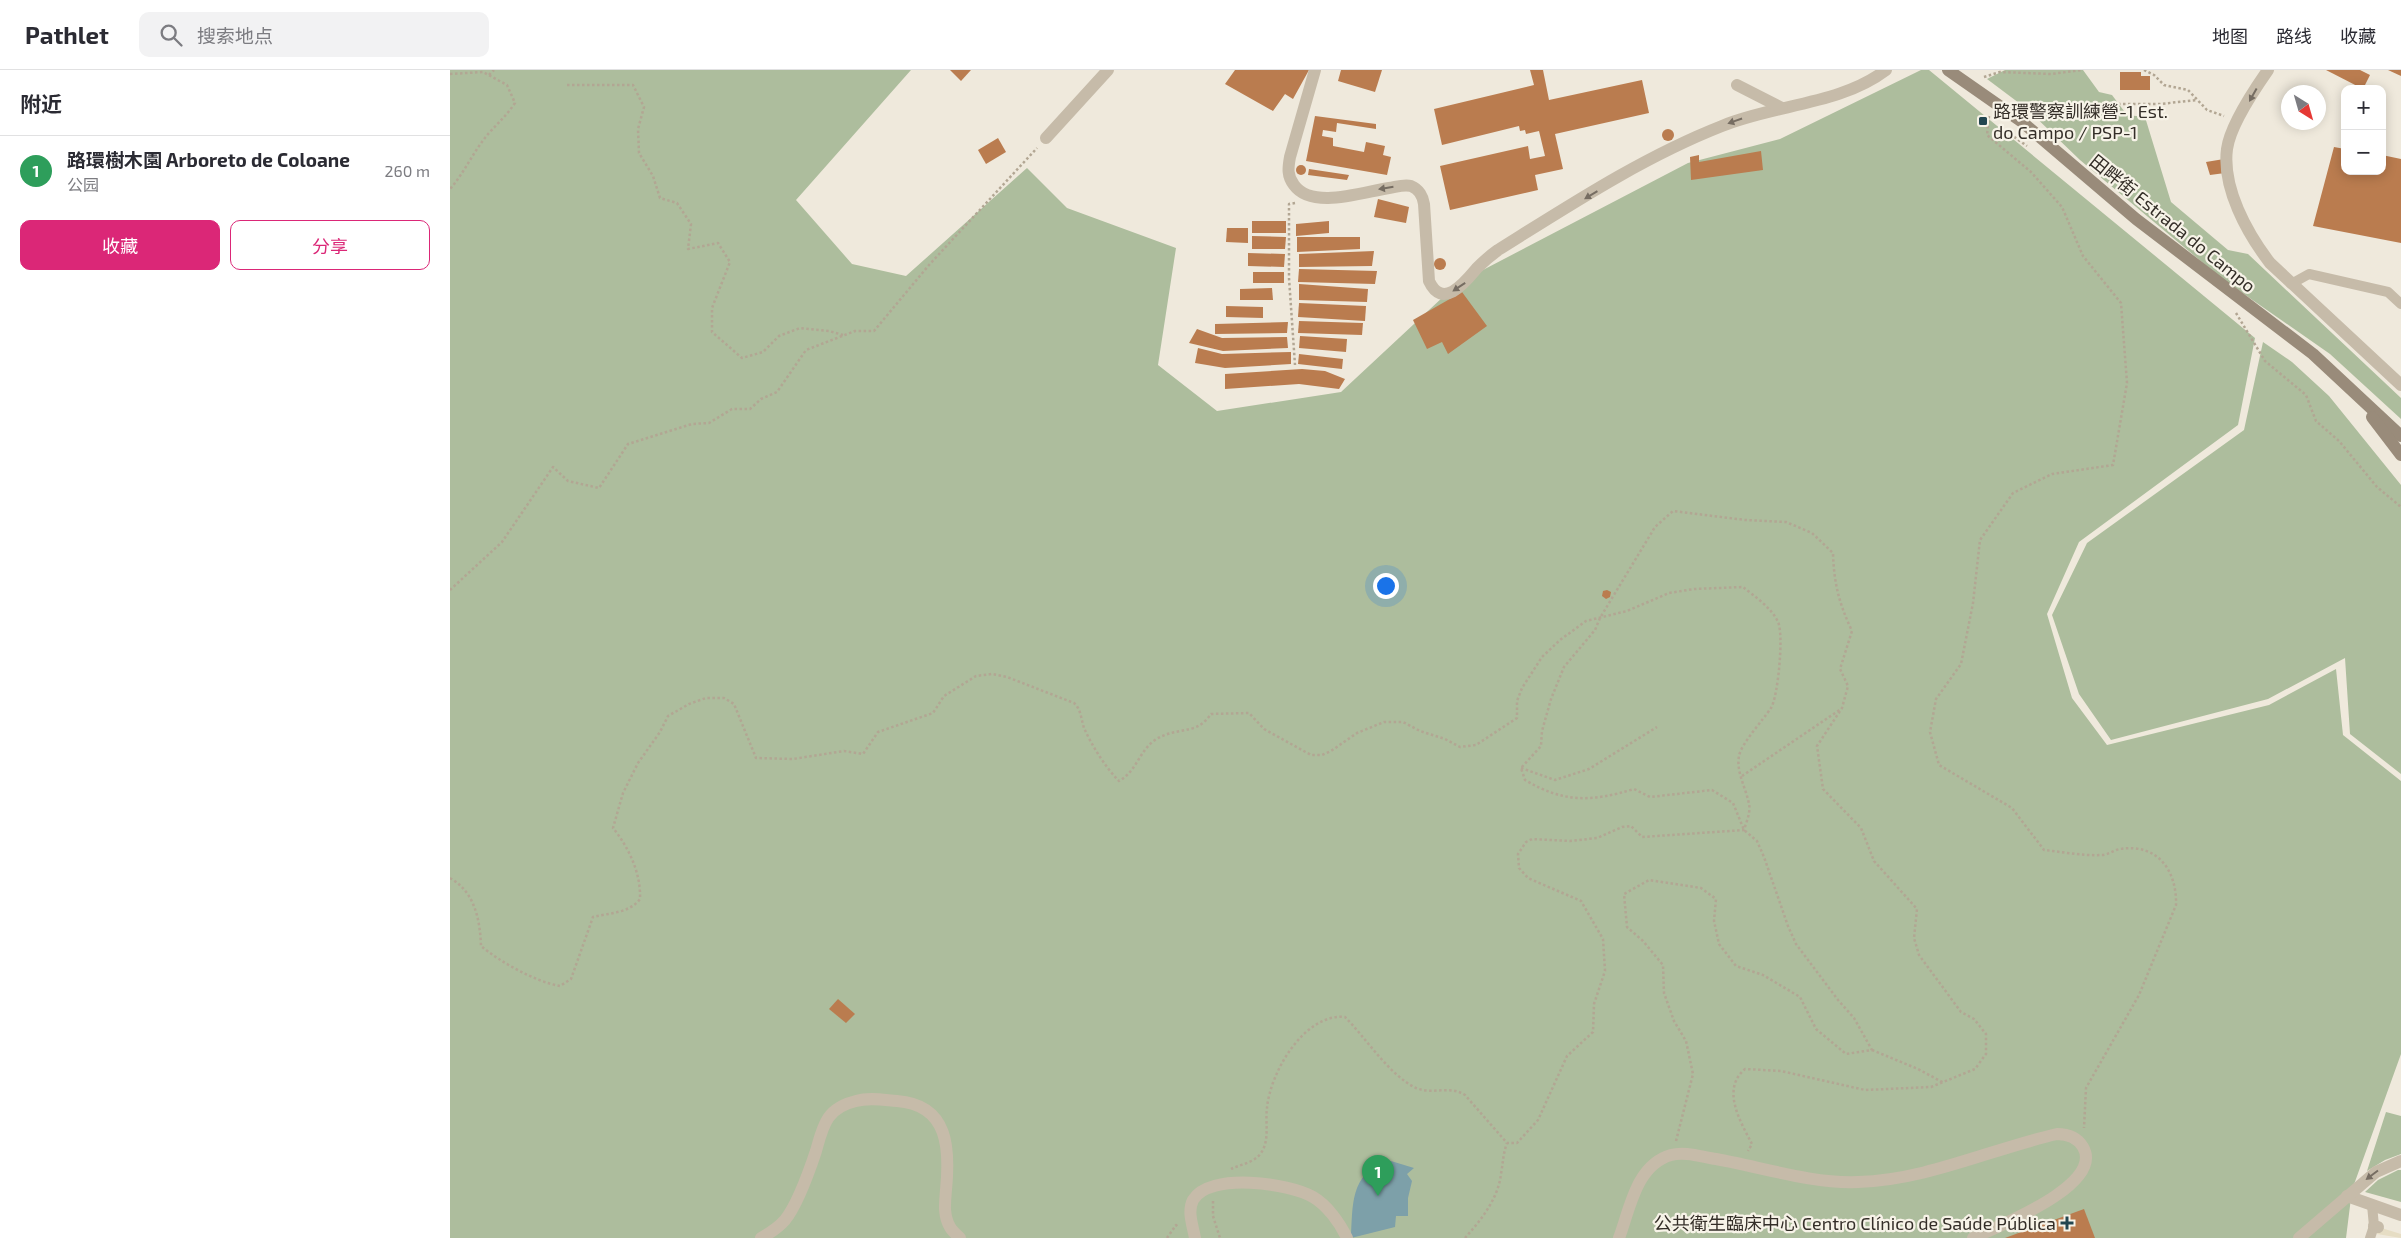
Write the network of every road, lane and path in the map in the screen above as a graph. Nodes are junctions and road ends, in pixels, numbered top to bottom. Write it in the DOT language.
graph roads {
  1 [pos="494,70"];
  2 [pos="1108,70"];
  3 [pos="1315,70"];
  4 [pos="1886,70"];
  5 [pos="2082,70"];
  6 [pos="2144,70"];
  7 [pos="2268,70"];
  8 [pos="1958,73"];
  9 [pos="450,74"];
  10 [pos="489,75"];
  11 [pos="567,85"];
  12 [pos="1737,85"];
  13 [pos="1990,99"];
  14 [pos="2197,100"];
  15 [pos="2113,104"];
  16 [pos="1782,108"];
  17 [pos="2239,120"];
  18 [pos="2010,134"];
  19 [pos="1046,138"];
  20 [pos="2034,152"];
  21 [pos="450,189"];
  22 [pos="1289,204"];
  23 [pos="2291,284"];
  24 [pos="2401,304"];
  25 [pos="2234,311"];
  26 [pos="844,336"];
  27 [pos="1295,364"];
  28 [pos="2401,385"];
  29 [pos="2350,388"];
  30 [pos="2401,436"];
  31 [pos="2401,455"];
  32 [pos="2401,507"];
  33 [pos="450,590"];
  34 [pos="1600,618"];
  35 [pos="1842,708"];
  36 [pos="1657,727"];
  37 [pos="1521,768"];
  38 [pos="1741,777"];
  39 [pos="1744,830"];
  40 [pos="450,878"];
  41 [pos="1872,1050"];
  42 [pos="1944,1082"];
  43 [pos="1507,1144"];
  44 [pos="2085,1150"];
  45 [pos="1672,1155"];
  46 [pos="2401,1161"];
  47 [pos="1741,1163"];
  48 [pos="1217,1184"];
  49 [pos="2347,1196"];
  50 [pos="2372,1205"];
  51 [pos="2401,1215"];
  52 [pos="2374,1230"];
  53 [pos="761,1238"];
  54 [pos="960,1238"];
  55 [pos="1195,1238"];
  56 [pos="1220,1238"];
  57 [pos="1346,1238"];
  58 [pos="1465,1238"];
  59 [pos="1619,1238"];
  60 [pos="1973,1238"];
  61 [pos="2299,1238"];
  1 -- 10 [label="path"];
  2 -- 19 [label="street"];
  16 -- 3 [label="street, one-way"];
  4 -- 16 [label="street"];
  5 -- 8 [label="path"];
  6 -- 14 [label="path"];
  7 -- 17 [label="street, one-way"];
  8 -- 13 [label="main road, 田畔街 Estrada do Campo"];
  9 -- 10 [label="path"];
  10 -- 21 [label="path"];
  11 -- 26 [label="path"];
  12 -- 16 [label="street"];
  13 -- 29 [label="main road, 田畔街 Estrada do Campo"];
  13 -- 44 [label="path"];
  14 -- 15 [label="path"];
  14 -- 17 [label="path"];
  17 -- 23 [label="street"];
  18 -- 20 [label="path"];
  19 -- 26 [label="path"];
  22 -- 27 [label="path"];
  23 -- 24 [label="lane"];
  23 -- 28 [label="street"];
  25 -- 32 [label="path"];
  26 -- 33 [label="path"];
  29 -- 30 [label="main road, 田畔街 Estrada do Campo"];
  29 -- 31 [label="main road, 田畔街 Estrada do Campo"];
  34 -- 35 [label="path"];
  34 -- 37 [label="path"];
  34 -- 38 [label="path"];
  34 -- 40 [label="path"];
  35 -- 38 [label="path"];
  35 -- 42 [label="path"];
  36 -- 37 [label="path"];
  37 -- 39 [label="path"];
  38 -- 39 [label="path"];
  39 -- 41 [label="path"];
  39 -- 43 [label="path"];
  41 -- 42 [label="path"];
  41 -- 45 [label="path"];
  42 -- 47 [label="path"];
  43 -- 48 [label="path"];
  43 -- 58 [label="path"];
  44 -- 47 [label="street"];
  44 -- 60 [label="street"];
  45 -- 47 [label="street"];
  45 -- 59 [label="street"];
  46 -- 49 [label="street, one-way"];
  48 -- 55 [label="street"];
  48 -- 56 [label="path"];
  48 -- 57 [label="street"];
  49 -- 50 [label="street"];
  49 -- 61 [label="street"];
  50 -- 51 [label="street"];
  50 -- 52 [label="lane"];
  53 -- 54 [label="street"];
}
